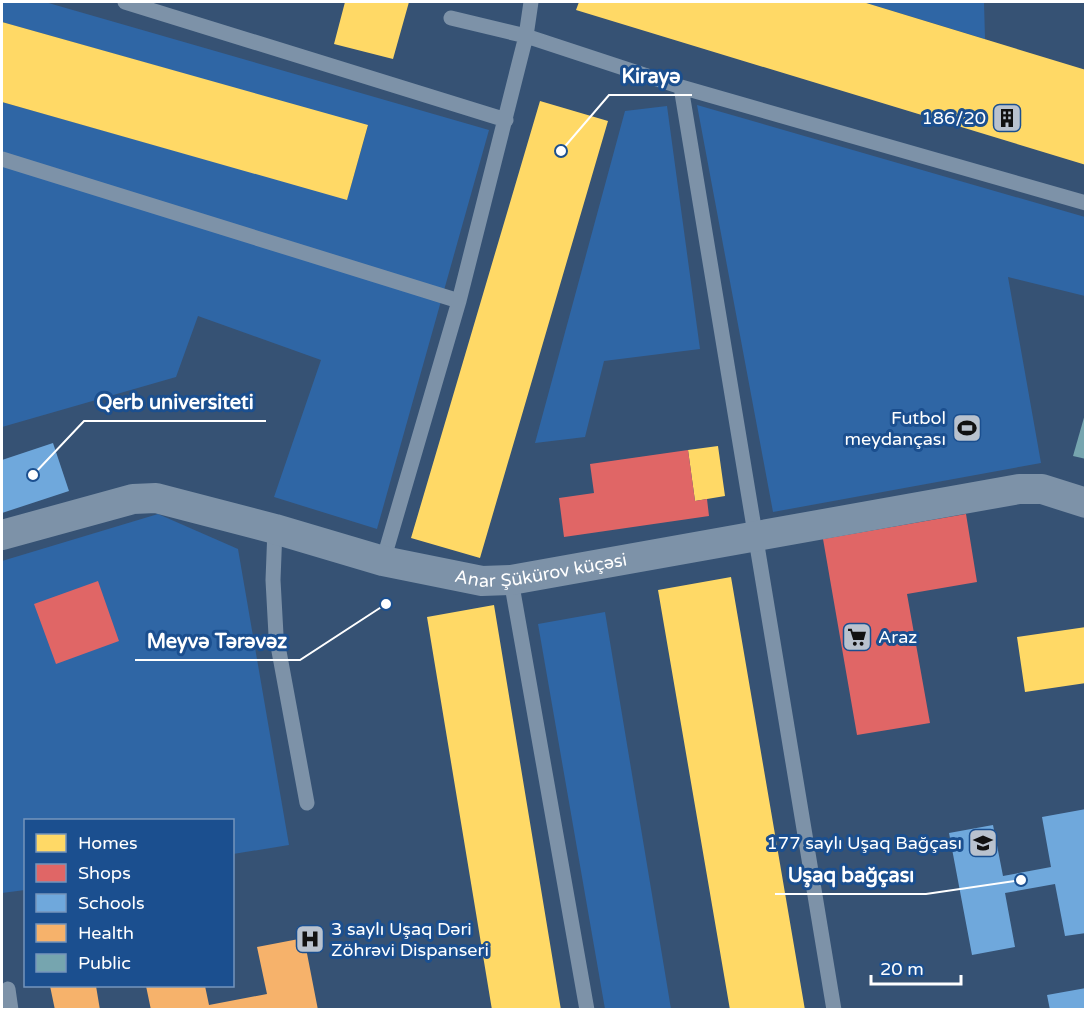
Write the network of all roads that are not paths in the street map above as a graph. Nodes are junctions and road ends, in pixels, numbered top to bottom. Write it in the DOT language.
graph roads {
  1 [pos="125,2"];
  2 [pos="531,2"];
  3 [pos="451,18"];
  4 [pos="526,36"];
  5 [pos="681,87"];
  6 [pos="506,120"];
  7 [pos="2,159"];
  8 [pos="1086,202"];
  9 [pos="459,301"];
  10 [pos="1086,503"];
  11 [pos="275,529"];
  12 [pos="2,535"];
  13 [pos="754,537"];
  14 [pos="383,561"];
  15 [pos="511,580"];
  16 [pos="307,803"];
  17 [pos="8,989"];
  18 [pos="11,1010"];
  19 [pos="587,1010"];
  20 [pos="834,1010"];
  1 -- 6 [label="lane"];
  2 -- 4 [label="lane"];
  3 -- 4 [label="lane"];
  4 -- 5 [label="lane"];
  4 -- 6 [label="lane"];
  5 -- 8 [label="lane"];
  5 -- 13 [label="lane"];
  6 -- 9 [label="lane"];
  7 -- 9 [label="lane"];
  9 -- 14 [label="lane"];
  10 -- 13 [label="street, Anar Şükürov küçəsi"];
  11 -- 12 [label="street, Anar Şükürov küçəsi"];
  11 -- 14 [label="street, Anar Şükürov küçəsi"];
  11 -- 16 [label="lane"];
  13 -- 15 [label="street, Anar Şükürov küçəsi"];
  13 -- 20 [label="lane"];
  14 -- 15 [label="street, Anar Şükürov küçəsi"];
  15 -- 19 [label="lane"];
  17 -- 18 [label="lane"];
}
